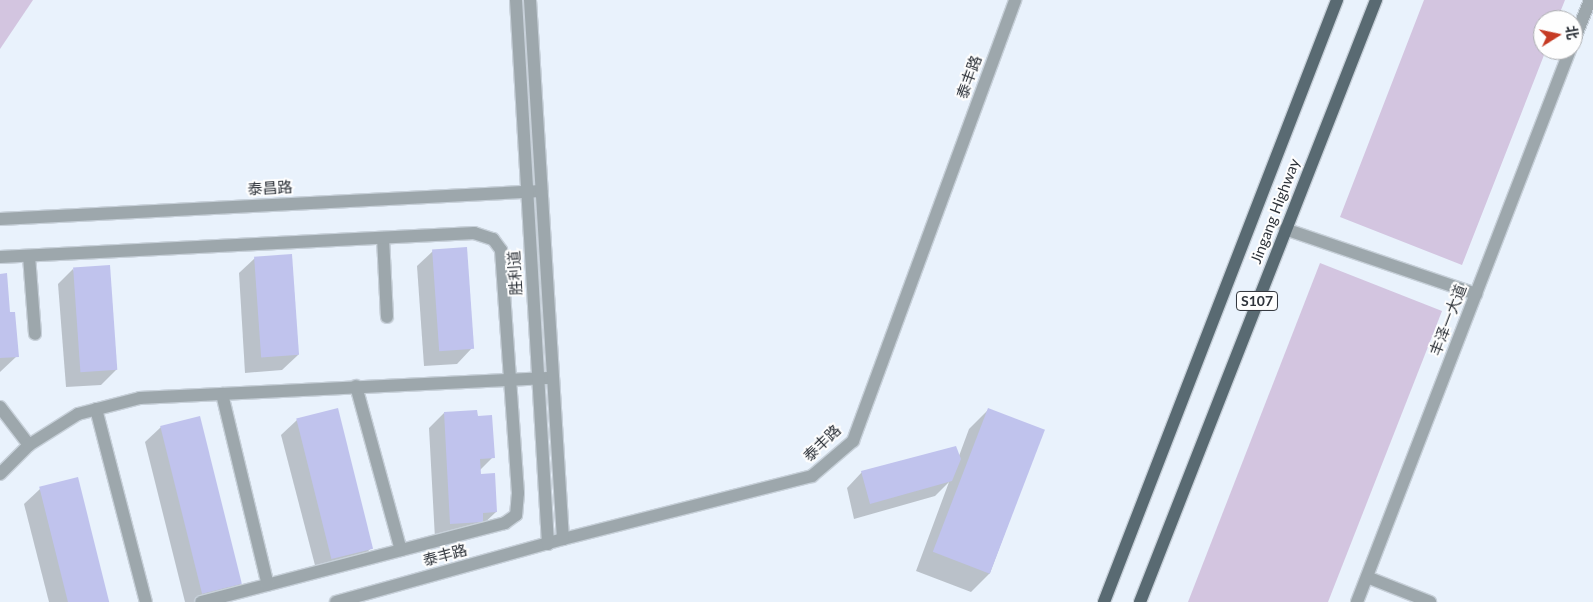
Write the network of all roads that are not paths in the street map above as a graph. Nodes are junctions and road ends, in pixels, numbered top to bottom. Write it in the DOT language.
graph roads {
  1 [pos="516,0"];
  2 [pos="530,0"];
  3 [pos="1015,0"];
  4 [pos="1337,0"];
  5 [pos="1376,0"];
  6 [pos="1590,0"];
  7 [pos="1583,18"];
  8 [pos="1566,60"];
  9 [pos="541,191"];
  10 [pos="527,192"];
  11 [pos="0,219"];
  12 [pos="1285,229"];
  13 [pos="383,238"];
  14 [pos="29,256"];
  15 [pos="0,258"];
  16 [pos="1476,294"];
  17 [pos="387,317"];
  18 [pos="35,334"];
  19 [pos="552,378"];
  20 [pos="510,379"];
  21 [pos="537,379"];
  22 [pos="356,386"];
  23 [pos="222,394"];
  24 [pos="0,407"];
  25 [pos="96,409"];
  26 [pos="29,445"];
  27 [pos="0,474"];
  28 [pos="563,539"];
  29 [pos="548,544"];
  30 [pos="401,550"];
  31 [pos="1367,577"];
  32 [pos="268,585"];
  33 [pos="146,602"];
  34 [pos="201,602"];
  35 [pos="336,602"];
  36 [pos="1104,602"];
  37 [pos="1140,602"];
  38 [pos="1357,602"];
  39 [pos="1430,602"];
  1 -- 10 [label="street, 胜利道"];
  2 -- 9 [label="street, 胜利道"];
  3 -- 28 [label="street, 泰丰路"];
  4 -- 36 [label="main road, Jingang Highway / S107"];
  5 -- 12 [label="main road, Jingang Highway / S107"];
  6 -- 7 [label="street"];
  8 -- 16 [label="street, 丰泽一大道"];
  9 -- 10 [label="street, 泰昌路"];
  9 -- 19 [label="street, 胜利道"];
  10 -- 11 [label="street, 泰昌路"];
  10 -- 21 [label="street, 胜利道"];
  12 -- 16 [label="street"];
  12 -- 37 [label="main road, Jingang Highway / S107"];
  13 -- 14 [label="street"];
  13 -- 17 [label="street"];
  13 -- 20 [label="street"];
  14 -- 15 [label="street"];
  14 -- 18 [label="street"];
  16 -- 31 [label="street, 丰泽一大道"];
  19 -- 21 [label="street"];
  19 -- 28 [label="street, 胜利道"];
  20 -- 21 [label="street"];
  20 -- 22 [label="street"];
  20 -- 30 [label="street"];
  21 -- 29 [label="street, 胜利道"];
  22 -- 23 [label="street"];
  22 -- 30 [label="street"];
  23 -- 25 [label="street"];
  23 -- 32 [label="street"];
  24 -- 26 [label="street"];
  25 -- 26 [label="street"];
  25 -- 33 [label="street"];
  26 -- 27 [label="street"];
  28 -- 29 [label="street, 泰丰路"];
  29 -- 35 [label="street, 泰丰路"];
  30 -- 32 [label="street"];
  31 -- 38 [label="street, 丰泽一大道"];
  31 -- 39 [label="street"];
  32 -- 34 [label="street"];
}
